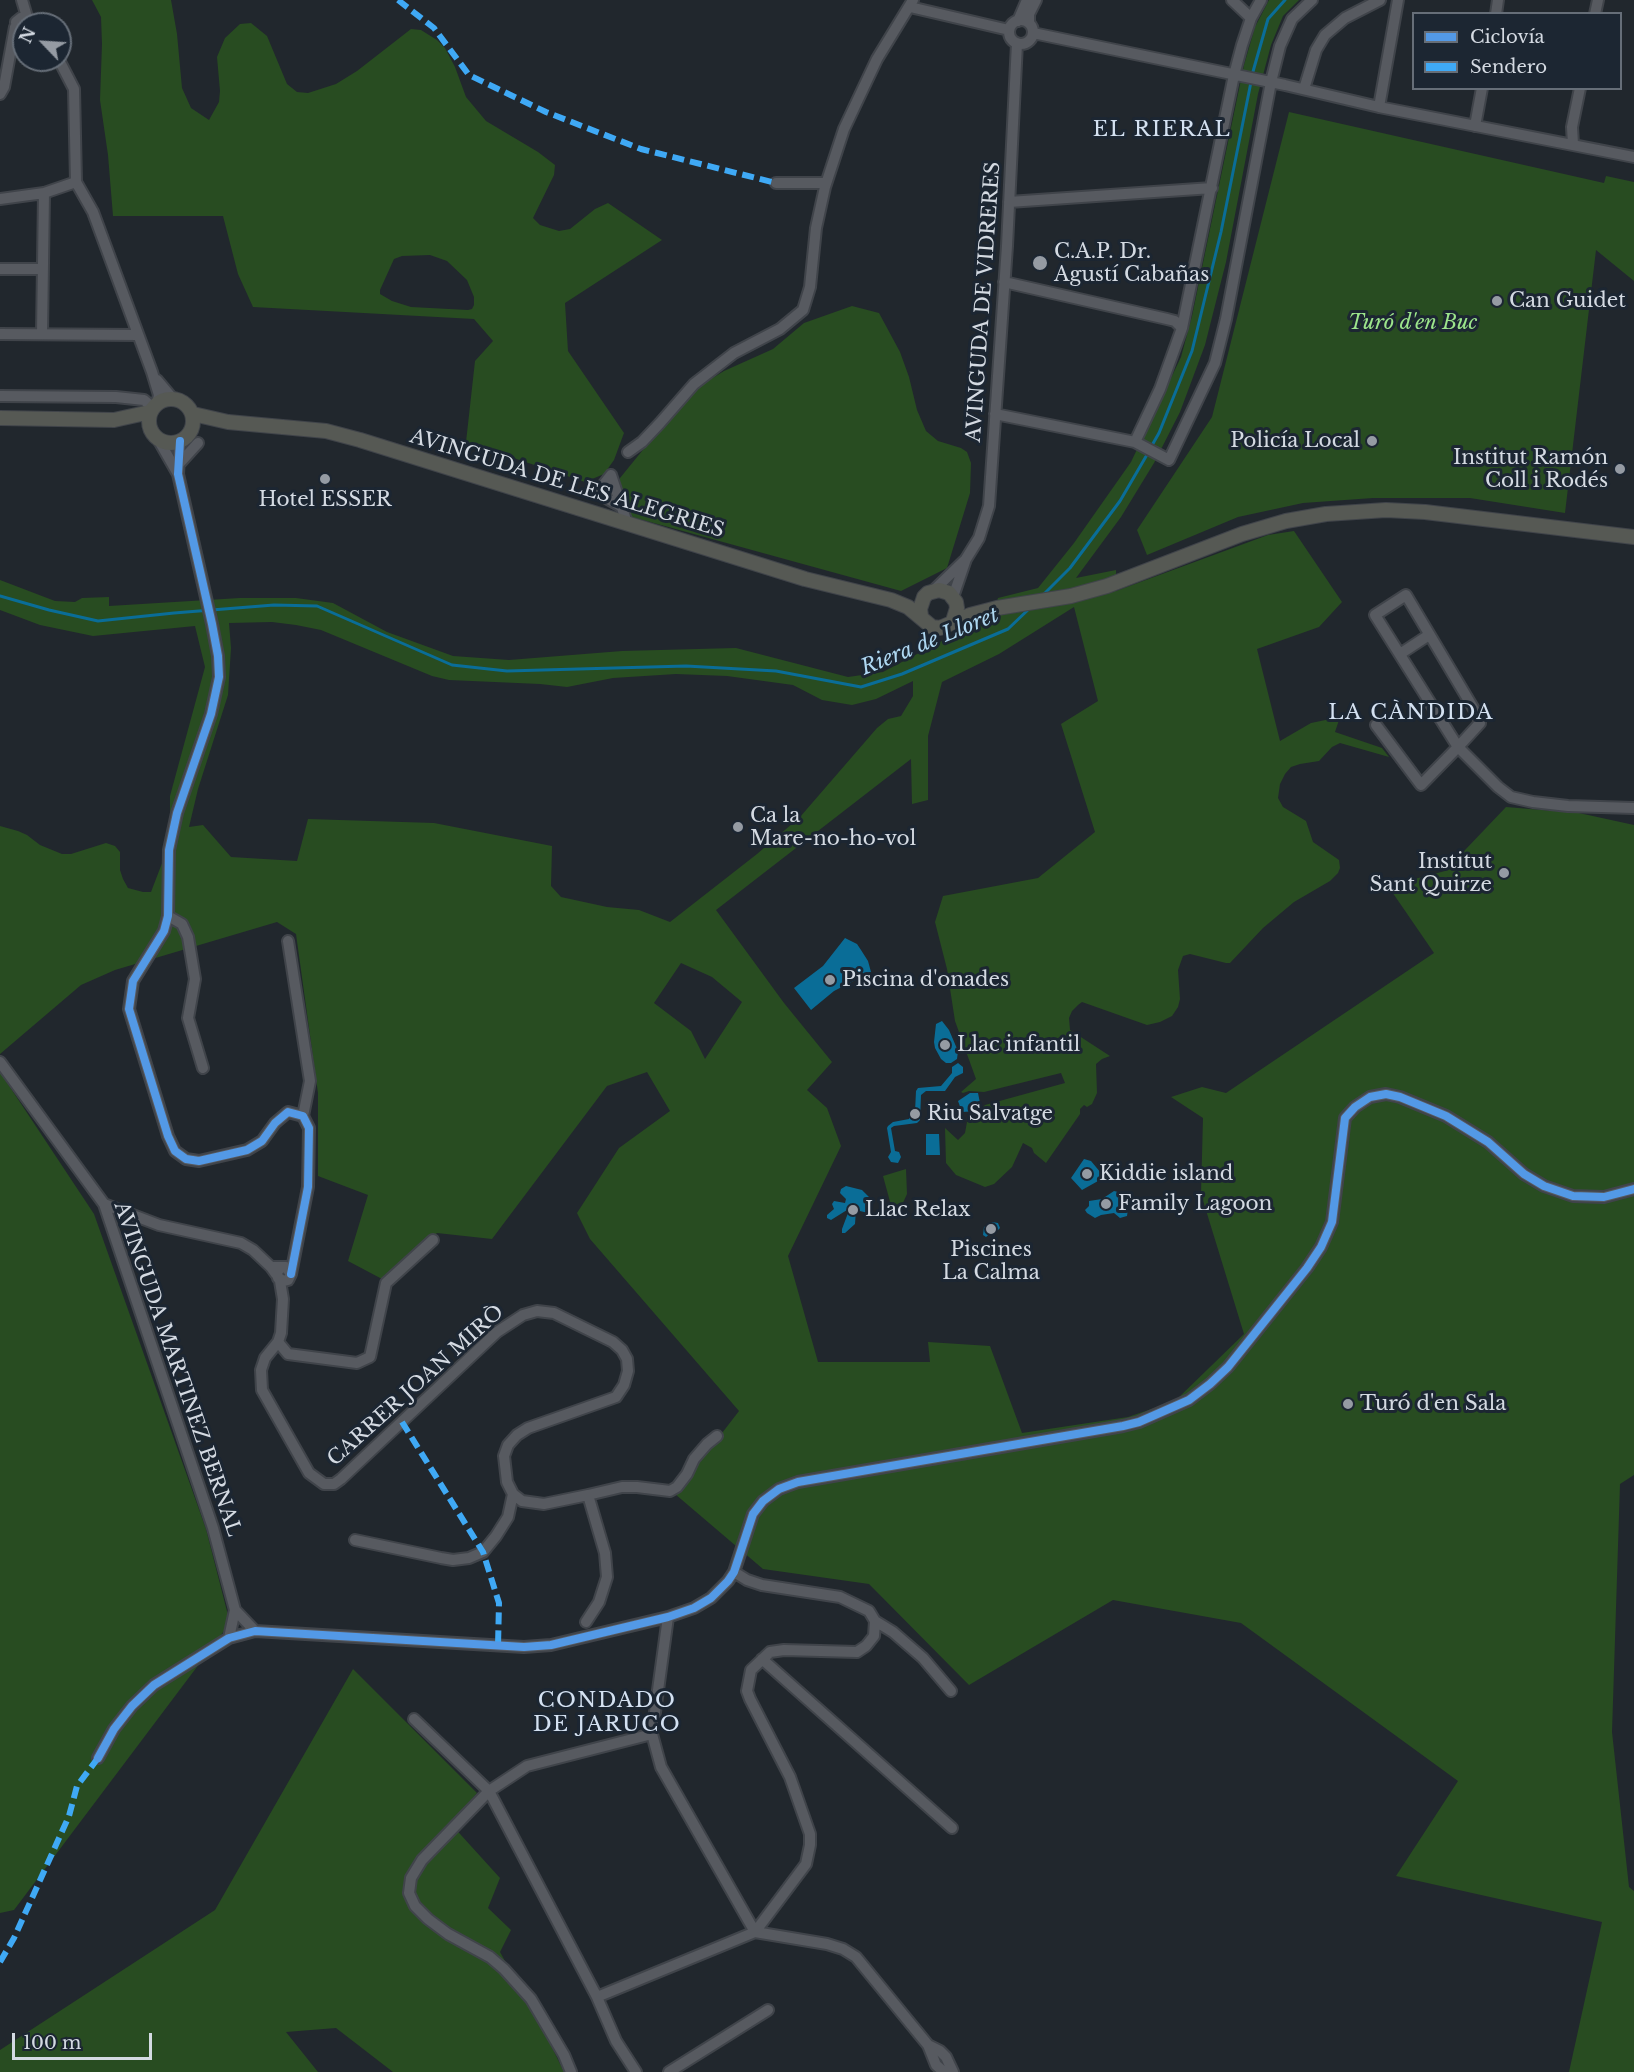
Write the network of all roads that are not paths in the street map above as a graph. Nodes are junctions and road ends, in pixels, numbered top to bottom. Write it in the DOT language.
graph roads {
  1 [pos="1027,0"];
  2 [pos="1035,0"];
  3 [pos="1232,0"];
  4 [pos="1261,0"];
  5 [pos="1312,0"];
  6 [pos="1380,0"];
  7 [pos="1398,0"];
  8 [pos="912,4"];
  9 [pos="1251,18"];
  10 [pos="1026,26"];
  11 [pos="1009,30"];
  12 [pos="1017,43"];
  13 [pos="12,50"];
  14 [pos="65,72"];
  15 [pos="1237,75"];
  16 [pos="1267,81"];
  17 [pos="1304,89"];
  18 [pos="1482,90"];
  19 [pos="1580,90"];
  20 [pos="0,94"];
  21 [pos="1379,106"];
  22 [pos="1475,126"];
  23 [pos="1573,144"];
  24 [pos="1634,157"];
  25 [pos="76,182"];
  26 [pos="776,183"];
  27 [pos="826,183"];
  28 [pos="1212,188"];
  29 [pos="44,192"];
  30 [pos="0,199"];
  31 [pos="1009,202"];
  32 [pos="0,269"];
  33 [pos="43,269"];
  34 [pos="1004,282"];
  35 [pos="1182,327"];
  36 [pos="0,334"];
  37 [pos="42,334"];
  38 [pos="138,335"];
  39 [pos="152,372"];
  40 [pos="0,396"];
  41 [pos="174,399"];
  42 [pos="153,408"];
  43 [pos="193,414"];
  44 [pos="995,414"];
  45 [pos="0,418"];
  46 [pos="114,420"];
  47 [pos="228,422"];
  48 [pos="155,435"];
  49 [pos="189,439"];
  50 [pos="1137,443"];
  51 [pos="628,452"];
  52 [pos="179,469"];
  53 [pos="622,507"];
  54 [pos="627,523"];
  55 [pos="1634,537"];
  56 [pos="966,559"];
  57 [pos="928,594"];
  58 [pos="955,599"];
  59 [pos="891,600"];
  60 [pos="997,608"];
  61 [pos="921,616"];
  62 [pos="953,621"];
  63 [pos="1429,635"];
  64 [pos="1400,654"];
  65 [pos="1376,725"];
  66 [pos="1458,747"];
  67 [pos="1634,808"];
  68 [pos="168,916"];
  69 [pos="288,941"];
  70 [pos="0,1062"];
  71 [pos="203,1068"];
  72 [pos="303,1116"];
  73 [pos="1634,1189"];
  74 [pos="104,1204"];
  75 [pos="433,1240"];
  76 [pos="282,1273"];
  77 [pos="278,1342"];
  78 [pos="717,1437"];
  79 [pos="513,1494"];
  80 [pos="588,1495"];
  81 [pos="355,1540"];
  82 [pos="734,1572"];
  83 [pos="235,1610"];
  84 [pos="669,1617"];
  85 [pos="875,1621"];
  86 [pos="586,1622"];
  87 [pos="255,1631"];
  88 [pos="591,1636"];
  89 [pos="229,1638"];
  90 [pos="572,1641"];
  91 [pos="762,1659"];
  92 [pos="951,1691"];
  93 [pos="414,1719"];
  94 [pos="652,1734"];
  95 [pos="98,1758"];
  96 [pos="489,1791"];
  97 [pos="952,1828"];
  98 [pos="755,1932"];
  99 [pos="597,1998"];
  100 [pos="768,2010"];
  101 [pos="928,2045"];
  102 [pos="570,2072"];
  103 [pos="636,2072"];
  104 [pos="669,2072"];
  105 [pos="944,2072"];
  106 [pos="953,2072"];
  1 -- 10 [label="street"];
  2 -- 10 [label="street"];
  3 -- 9 [label="street"];
  4 -- 9 [label="street"];
  5 -- 16 [label="street"];
  6 -- 17 [label="street"];
  7 -- 21 [label="street"];
  8 -- 11 [label="street"];
  8 -- 27 [label="street"];
  9 -- 15 [label="street"];
  10 -- 11 [label="street"];
  10 -- 12 [label="street"];
  10 -- 15 [label="street"];
  11 -- 12 [label="street"];
  12 -- 31 [label="street, AVINGUDA DE VIDRERES"];
  13 -- 20 [label="street"];
  14 -- 25 [label="street"];
  15 -- 16 [label="street"];
  15 -- 28 [label="street"];
  16 -- 17 [label="street"];
  16 -- 50 [label="street"];
  17 -- 21 [label="street"];
  18 -- 22 [label="street"];
  19 -- 23 [label="street"];
  21 -- 22 [label="street"];
  22 -- 23 [label="street"];
  23 -- 24 [label="street"];
  25 -- 29 [label="street"];
  25 -- 38 [label="street"];
  26 -- 27 [label="street"];
  27 -- 51 [label="street"];
  28 -- 31 [label="street"];
  28 -- 35 [label="street"];
  29 -- 30 [label="street"];
  29 -- 33 [label="street"];
  31 -- 34 [label="street, AVINGUDA DE VIDRERES"];
  32 -- 33 [label="street"];
  33 -- 37 [label="street"];
  34 -- 35 [label="street"];
  34 -- 44 [label="street, AVINGUDA DE VIDRERES"];
  35 -- 50 [label="street"];
  36 -- 37 [label="street"];
  37 -- 38 [label="street"];
  38 -- 39 [label="street"];
  39 -- 41 [label="street"];
  39 -- 42 [label="street"];
  40 -- 42 [label="street"];
  41 -- 42 [label="main road"];
  41 -- 43 [label="main road"];
  42 -- 46 [label="main road"];
  42 -- 48 [label="main road"];
  43 -- 47 [label="main road, AVINGUDA DE LES ALEGRIES"];
  43 -- 49 [label="main road"];
  44 -- 50 [label="street"];
  44 -- 56 [label="street, AVINGUDA DE VIDRERES"];
  45 -- 46 [label="main road"];
  46 -- 48 [label="main road"];
  47 -- 49 [label="main road, AVINGUDA DE LES ALEGRIES"];
  47 -- 54 [label="main road, AVINGUDA DE LES ALEGRIES"];
  48 -- 49 [label="main road"];
  48 -- 52 [label="street"];
  49 -- 52 [label="street"];
  49 -- 52 [label="street"];
  52 -- 68 [label="street"];
  53 -- 53 [label="street"];
  53 -- 54 [label="street"];
  54 -- 59 [label="main road, AVINGUDA DE LES ALEGRIES"];
  55 -- 60 [label="main road"];
  56 -- 57 [label="street, AVINGUDA DE VIDRERES"];
  56 -- 58 [label="street, AVINGUDA DE VIDRERES"];
  57 -- 58 [label="main road"];
  57 -- 59 [label="main road"];
  57 -- 61 [label="main road"];
  58 -- 60 [label="main road"];
  58 -- 62 [label="main road"];
  59 -- 61 [label="main road"];
  60 -- 62 [label="main road"];
  61 -- 62 [label="main road"];
  63 -- 64 [label="street"];
  63 -- 64 [label="street"];
  63 -- 66 [label="street"];
  64 -- 66 [label="street"];
  65 -- 66 [label="street"];
  66 -- 67 [label="street"];
  68 -- 71 [label="street"];
  68 -- 72 [label="street"];
  69 -- 72 [label="street"];
  70 -- 74 [label="street, AVINGUDA MARTINEZ BERNAL"];
  72 -- 76 [label="street, CARRER JOAN MIRÒ"];
  73 -- 82 [label="street"];
  74 -- 76 [label="street"];
  74 -- 83 [label="street, AVINGUDA MARTINEZ BERNAL"];
  75 -- 77 [label="street"];
  76 -- 77 [label="street, CARRER JOAN MIRÒ"];
  77 -- 79 [label="street, CARRER JOAN MIRÒ"];
  78 -- 80 [label="street"];
  79 -- 80 [label="street"];
  79 -- 81 [label="street"];
  80 -- 86 [label="street"];
  82 -- 84 [label="street"];
  82 -- 85 [label="street"];
  83 -- 87 [label="street, AVINGUDA MARTINEZ BERNAL"];
  83 -- 89 [label="street, AVINGUDA MARTINEZ BERNAL"];
  84 -- 88 [label="street"];
  84 -- 94 [label="street"];
  85 -- 91 [label="street"];
  85 -- 92 [label="street"];
  86 -- 88 [label="street"];
  86 -- 90 [label="street"];
  87 -- 89 [label="street"];
  87 -- 90 [label="street"];
  88 -- 90 [label="street"];
  89 -- 95 [label="street"];
  91 -- 97 [label="street"];
  91 -- 98 [label="street"];
  93 -- 96 [label="street"];
  94 -- 96 [label="street"];
  94 -- 98 [label="street"];
  96 -- 99 [label="street"];
  96 -- 102 [label="street"];
  98 -- 99 [label="street"];
  98 -- 101 [label="street"];
  99 -- 103 [label="street"];
  100 -- 104 [label="street"];
  101 -- 105 [label="street"];
  101 -- 106 [label="street"];
}
